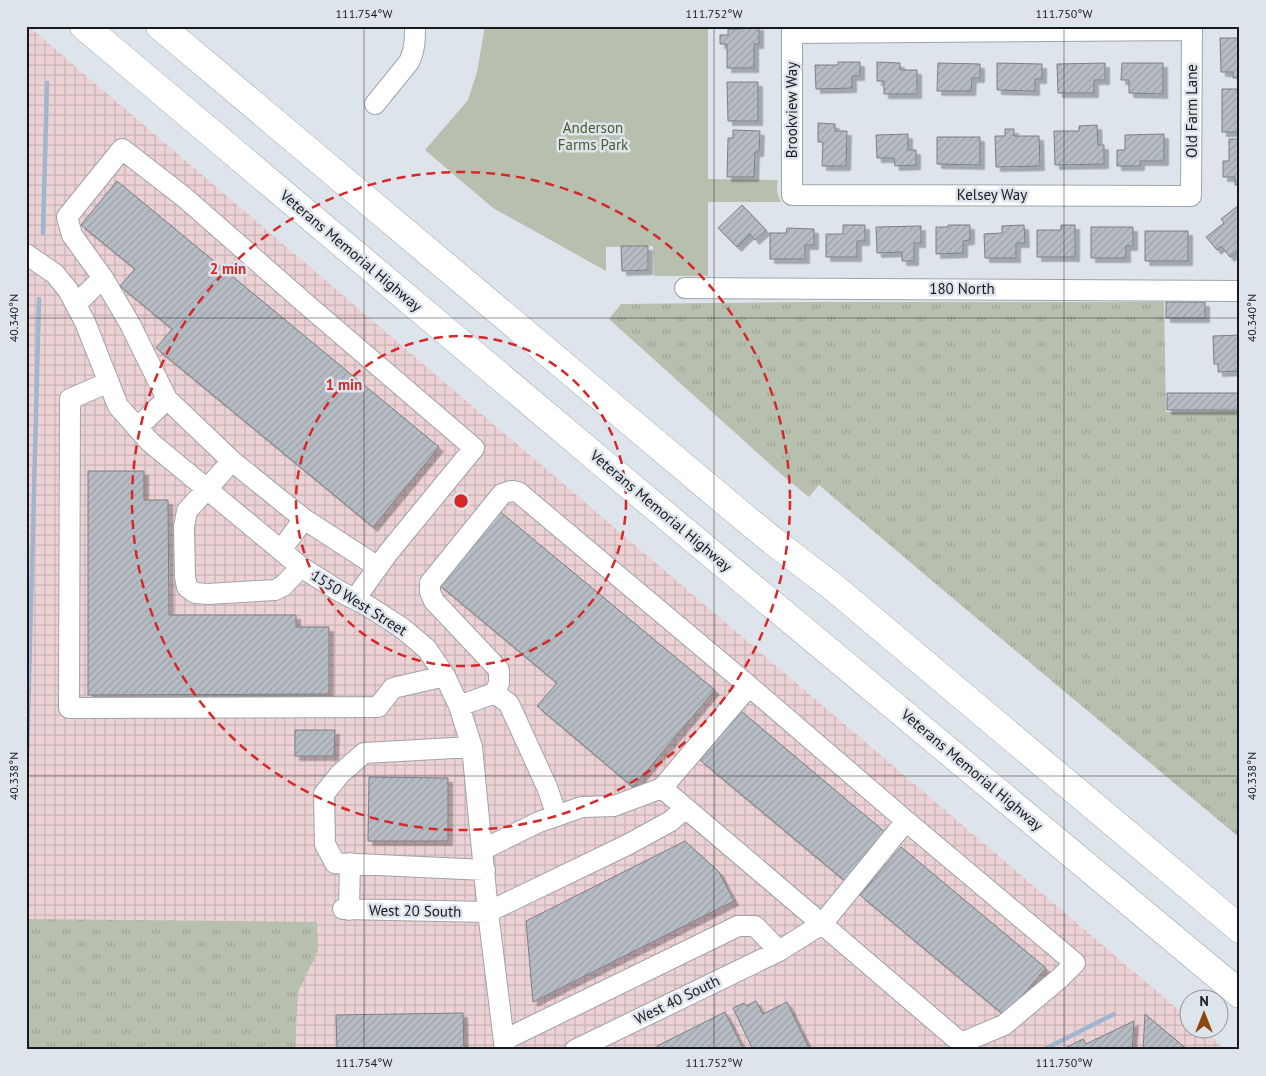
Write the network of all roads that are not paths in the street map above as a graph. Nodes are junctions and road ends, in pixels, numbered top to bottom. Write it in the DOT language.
graph roads {
  1 [pos="84,26"];
  2 [pos="160,26"];
  3 [pos="415,26"];
  4 [pos="1192,28"];
  5 [pos="792,30"];
  6 [pos="375,104"];
  7 [pos="792,194"];
  8 [pos="1191,196"];
  9 [pos="26,254"];
  10 [pos="103,278"];
  11 [pos="685,288"];
  12 [pos="1240,291"];
  13 [pos="76,304"];
  14 [pos="109,382"];
  15 [pos="167,399"];
  16 [pos="137,428"];
  17 [pos="232,461"];
  18 [pos="208,489"];
  19 [pos="304,519"];
  20 [pos="281,550"];
  21 [pos="301,567"];
  22 [pos="378,567"];
  23 [pos="355,599"];
  24 [pos="445,676"];
  25 [pos="749,686"];
  26 [pos="495,693"];
  27 [pos="459,706"];
  28 [pos="472,747"];
  29 [pos="662,788"];
  30 [pos="685,808"];
  31 [pos="557,816"];
  32 [pos="906,821"];
  33 [pos="483,860"];
  34 [pos="350,863"];
  35 [pos="488,912"];
  36 [pos="822,924"];
  37 [pos="1240,929"];
  38 [pos="778,951"];
  39 [pos="1240,994"];
  40 [pos="504,1045"];
  41 [pos="575,1050"];
  1 -- 39 [label="highway, Veterans Memorial Highway"];
  2 -- 37 [label="highway"];
  3 -- 6 [label="street"];
  4 -- 5 [label="street"];
  4 -- 8 [label="street, Old Farm Lane"];
  5 -- 7 [label="street, Brookview Way"];
  7 -- 8 [label="street, Kelsey Way"];
  9 -- 13 [label="street, 1550 West Street"];
  10 -- 13 [label="street"];
  10 -- 15 [label="street"];
  10 -- 22 [label="street"];
  11 -- 12 [label="street, 180 North"];
  13 -- 14 [label="street, 1550 West Street"];
  14 -- 16 [label="street, 1550 West Street"];
  14 -- 24 [label="street"];
  15 -- 16 [label="street"];
  15 -- 17 [label="street"];
  16 -- 18 [label="street, 1550 West Street"];
  17 -- 18 [label="street"];
  17 -- 19 [label="street"];
  18 -- 20 [label="street, 1550 West Street"];
  18 -- 21 [label="street"];
  19 -- 20 [label="street"];
  19 -- 22 [label="street"];
  20 -- 21 [label="street, 1550 West Street"];
  21 -- 23 [label="street, 1550 West Street"];
  22 -- 23 [label="street"];
  23 -- 24 [label="street, 1550 West Street"];
  24 -- 27 [label="street, 1550 West Street"];
  25 -- 26 [label="street"];
  25 -- 29 [label="street"];
  25 -- 32 [label="street"];
  26 -- 27 [label="street"];
  26 -- 31 [label="street"];
  27 -- 28 [label="street, 1550 West Street"];
  28 -- 33 [label="street, 1550 West Street"];
  28 -- 34 [label="street"];
  29 -- 30 [label="street"];
  29 -- 31 [label="street"];
  30 -- 35 [label="street"];
  30 -- 36 [label="street"];
  31 -- 33 [label="street"];
  32 -- 36 [label="street, West 40 South"];
  32 -- 36 [label="street"];
  33 -- 34 [label="street"];
  33 -- 35 [label="street, 1550 West Street"];
  34 -- 35 [label="street, West 20 South"];
  35 -- 40 [label="street, 1550 West Street"];
  36 -- 38 [label="street, West 40 South"];
  38 -- 40 [label="street"];
  38 -- 41 [label="street, West 40 South"];
}
